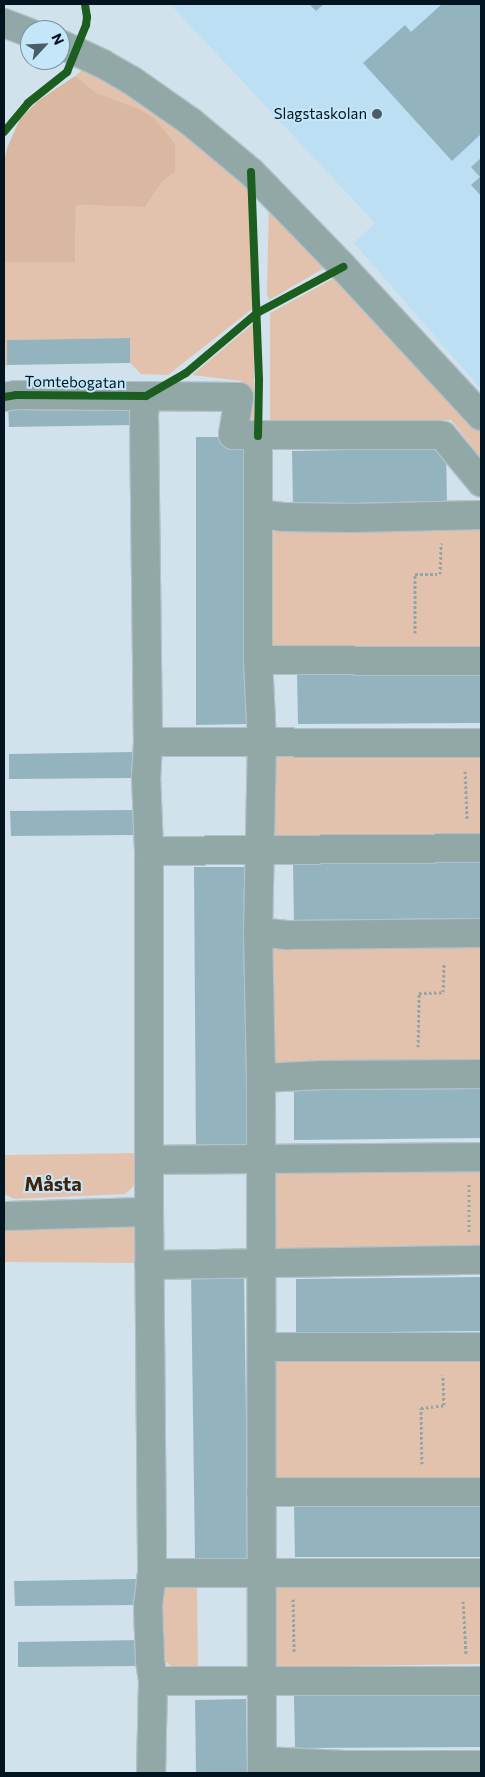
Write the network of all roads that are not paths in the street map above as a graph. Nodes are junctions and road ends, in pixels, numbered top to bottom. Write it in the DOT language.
graph roads {
  1 [pos="4,23"];
  2 [pos="20,29"];
  3 [pos="70,49"];
  4 [pos="146,396"];
  5 [pos="4,397"];
  6 [pos="481,416"];
  7 [pos="258,436"];
  8 [pos="481,482"];
  9 [pos="259,514"];
  10 [pos="481,515"];
  11 [pos="258,660"];
  12 [pos="481,661"];
  13 [pos="148,742"];
  14 [pos="262,742"];
  15 [pos="473,743"];
  16 [pos="475,848"];
  17 [pos="149,850"];
  18 [pos="259,850"];
  19 [pos="258,932"];
  20 [pos="481,933"];
  21 [pos="481,1074"];
  22 [pos="261,1078"];
  23 [pos="475,1158"];
  24 [pos="261,1159"];
  25 [pos="149,1160"];
  26 [pos="149,1212"];
  27 [pos="4,1216"];
  28 [pos="476,1260"];
  29 [pos="261,1264"];
  30 [pos="149,1265"];
  31 [pos="262,1347"];
  32 [pos="481,1347"];
  33 [pos="261,1492"];
  34 [pos="481,1492"];
  35 [pos="152,1573"];
  36 [pos="264,1573"];
  37 [pos="473,1573"];
  38 [pos="263,1681"];
  39 [pos="474,1681"];
  40 [pos="153,1682"];
  41 [pos="481,1765"];
  42 [pos="262,1767"];
  43 [pos="150,1773"];
  1 -- 2 [label="street"];
  3 -- 6 [label="street"];
  4 -- 5 [label="street, Tomtebogatan"];
  4 -- 7 [label="street, Tomtebogatan"];
  4 -- 13 [label="street"];
  7 -- 8 [label="street"];
  7 -- 9 [label="street"];
  9 -- 10 [label="street"];
  9 -- 11 [label="street"];
  11 -- 12 [label="street"];
  11 -- 14 [label="street"];
  13 -- 14 [label="street"];
  13 -- 17 [label="street"];
  14 -- 15 [label="street"];
  14 -- 18 [label="street"];
  16 -- 18 [label="street"];
  17 -- 18 [label="street"];
  17 -- 25 [label="street"];
  18 -- 19 [label="street"];
  19 -- 20 [label="street"];
  19 -- 22 [label="street"];
  21 -- 22 [label="street"];
  22 -- 24 [label="street"];
  23 -- 24 [label="street"];
  24 -- 25 [label="street"];
  24 -- 29 [label="street"];
  25 -- 26 [label="street"];
  26 -- 27 [label="street"];
  26 -- 30 [label="street"];
  28 -- 29 [label="street"];
  29 -- 30 [label="street"];
  29 -- 31 [label="street"];
  30 -- 35 [label="street"];
  31 -- 32 [label="street"];
  31 -- 33 [label="street"];
  33 -- 34 [label="street"];
  33 -- 36 [label="street"];
  35 -- 36 [label="street"];
  35 -- 40 [label="street"];
  36 -- 37 [label="street"];
  36 -- 38 [label="street"];
  38 -- 39 [label="street"];
  38 -- 40 [label="street"];
  38 -- 42 [label="street"];
  40 -- 43 [label="street"];
  41 -- 42 [label="street"];
}
